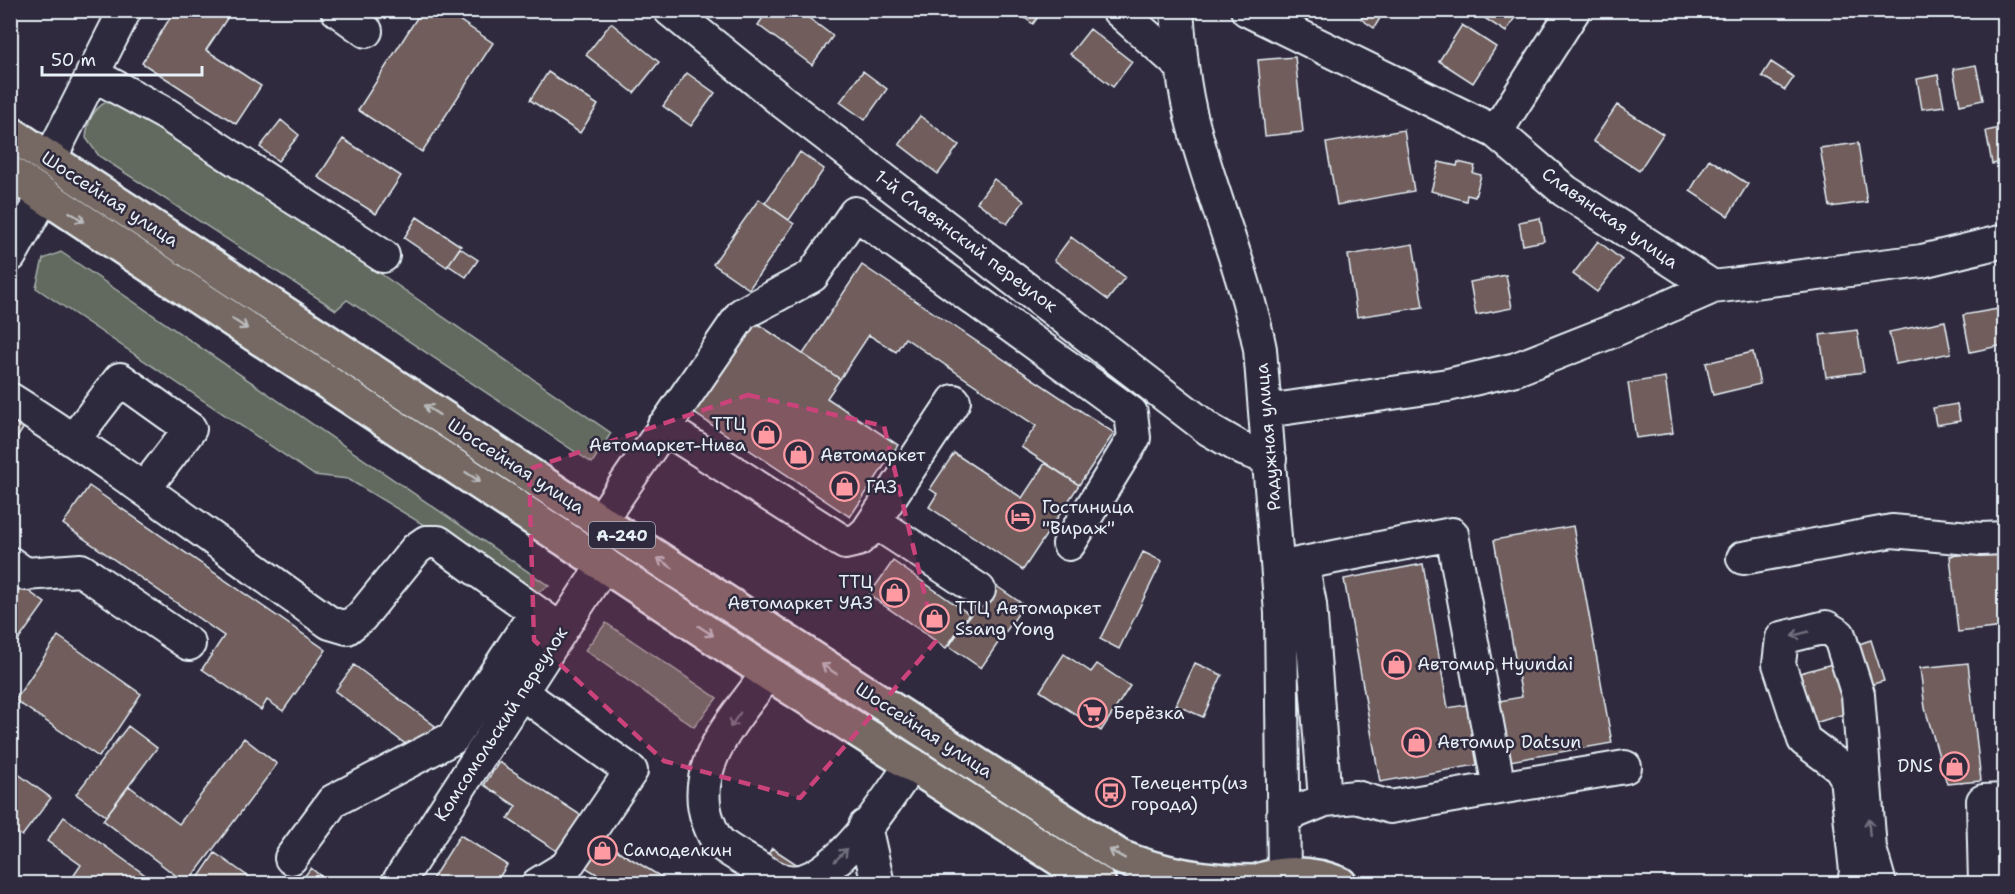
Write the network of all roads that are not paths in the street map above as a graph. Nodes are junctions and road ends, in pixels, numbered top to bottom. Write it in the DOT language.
graph roads {
  1 [pos="125,10"];
  2 [pos="337,10"];
  3 [pos="670,10"];
  4 [pos="1118,10"];
  5 [pos="1177,10"];
  6 [pos="1247,10"];
  7 [pos="1574,10"];
  8 [pos="366,31"];
  9 [pos="1181,66"];
  10 [pos="92,74"];
  11 [pos="1496,132"];
  12 [pos="10,133"];
  13 [pos="50,159"];
  14 [pos="10,173"];
  15 [pos="44,195"];
  16 [pos="2004,241"];
  17 [pos="10,256"];
  18 [pos="383,256"];
  19 [pos="1713,287"];
  20 [pos="10,399"];
  21 [pos="954,402"];
  22 [pos="1266,411"];
  23 [pos="663,427"];
  24 [pos="74,440"];
  25 [pos="1270,459"];
  26 [pos="145,488"];
  27 [pos="600,521"];
  28 [pos="875,522"];
  29 [pos="2004,538"];
  30 [pos="1069,544"];
  31 [pos="1743,558"];
  32 [pos="10,563"];
  33 [pos="604,564"];
  34 [pos="1290,566"];
  35 [pos="979,590"];
  36 [pos="549,621"];
  37 [pos="189,644"];
  38 [pos="768,673"];
  39 [pos="522,693"];
  40 [pos="912,764"];
  41 [pos="1625,767"];
  42 [pos="1499,788"];
  43 [pos="1325,800"];
  44 [pos="2004,800"];
  45 [pos="1283,817"];
  46 [pos="865,826"];
  47 [pos="1994,835"];
  48 [pos="291,858"];
  49 [pos="1263,880"];
  50 [pos="1341,882"];
  51 [pos="397,884"];
  52 [pos="538,884"];
  53 [pos="878,884"];
  54 [pos="1099,884"];
  55 [pos="1854,884"];
  56 [pos="1880,884"];
  57 [pos="1985,884"];
  1 -- 10 [label="street"];
  2 -- 8 [label="street"];
  3 -- 25 [label="street, 1-й Славянский переулок"];
  4 -- 9 [label="street"];
  5 -- 9 [label="street, Радужная улица"];
  6 -- 11 [label="street, Славянская улица"];
  7 -- 11 [label="street"];
  9 -- 22 [label="street, Радужная улица"];
  10 -- 13 [label="street"];
  10 -- 18 [label="street"];
  11 -- 19 [label="street, Славянская улица"];
  12 -- 13 [label="main road, Шоссейная улица / А-240"];
  27 -- 13 [label="main road, Шоссейная улица / А-240, one-way"];
  14 -- 15 [label="main road, Шоссейная улица / А-240"];
  15 -- 17 [label="street"];
  15 -- 33 [label="main road, Шоссейная улица / А-240, one-way"];
  16 -- 19 [label="street"];
  19 -- 22 [label="street"];
  20 -- 24 [label="street"];
  21 -- 28 [label="street"];
  22 -- 25 [label="street, Радужная улица"];
  23 -- 27 [label="street"];
  23 -- 28 [label="street"];
  23 -- 30 [label="street"];
  24 -- 26 [label="street"];
  24 -- 26 [label="street"];
  25 -- 34 [label="street, Радужная улица"];
  26 -- 36 [label="street"];
  49 -- 27 [label="main road, Шоссейная улица / А-240, one-way"];
  28 -- 35 [label="street"];
  29 -- 31 [label="street"];
  32 -- 37 [label="street"];
  33 -- 36 [label="street, Комсомольский переулок"];
  33 -- 38 [label="main road, Шоссейная улица / А-240, one-way"];
  34 -- 42 [label="street"];
  34 -- 43 [label="street"];
  34 -- 45 [label="street, Радужная улица"];
  36 -- 39 [label="street, Комсомольский переулок"];
  36 -- 48 [label="street"];
  38 -- 40 [label="main road, Шоссейная улица / А-240"];
  38 -- 46 [label="street, one-way"];
  39 -- 51 [label="street, Комсомольский переулок"];
  39 -- 52 [label="street"];
  40 -- 46 [label="street"];
  40 -- 54 [label="main road, Шоссейная улица / А-240"];
  41 -- 42 [label="street"];
  42 -- 43 [label="street"];
  43 -- 45 [label="street"];
  44 -- 47 [label="street"];
  45 -- 49 [label="street, Радужная улица"];
  46 -- 53 [label="street"];
  47 -- 57 [label="street"];
  49 -- 50 [label="main road, Шоссейная улица"];
  56 -- 55 [label="street, one-way"];
}
